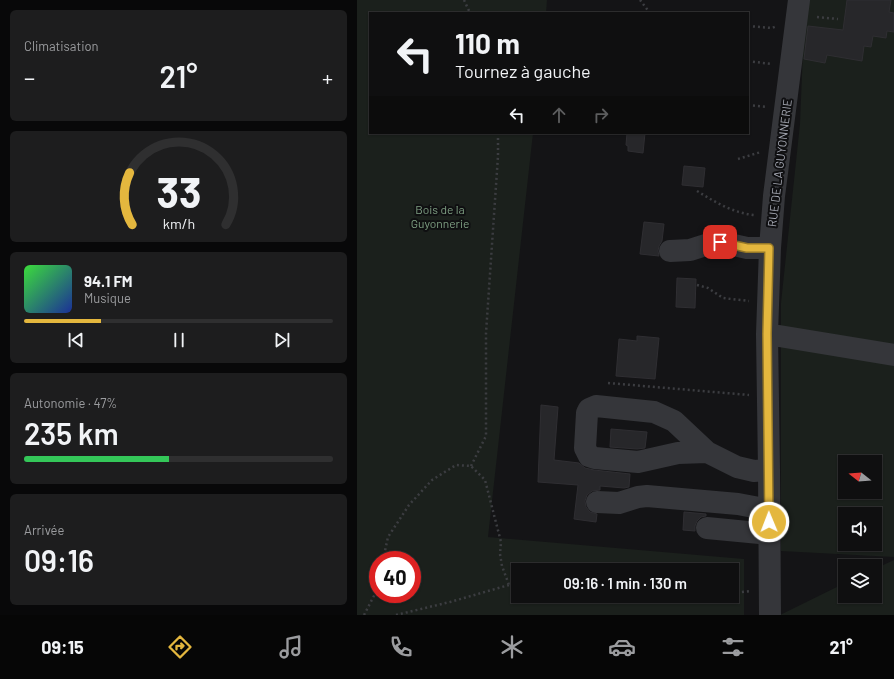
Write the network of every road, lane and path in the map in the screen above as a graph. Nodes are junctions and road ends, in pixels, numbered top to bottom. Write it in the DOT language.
graph roads {
  1 [pos="464,0"];
  2 [pos="640,0"];
  3 [pos="797,9"];
  4 [pos="470,12"];
  5 [pos="648,12"];
  6 [pos="749,26"];
  7 [pos="749,61"];
  8 [pos="790,65"];
  9 [pos="498,134"];
  10 [pos="697,190"];
  11 [pos="772,216"];
  12 [pos="769,248"];
  13 [pos="669,251"];
  14 [pos="697,285"];
  15 [pos="768,302"];
  16 [pos="767,334"];
  17 [pos="894,355"];
  18 [pos="608,382"];
  19 [pos="768,396"];
  20 [pos="707,452"];
  21 [pos="471,466"];
  22 [pos="769,470"];
  23 [pos="597,502"];
  24 [pos="769,510"];
  25 [pos="707,528"];
  26 [pos="770,534"];
  27 [pos="385,551"];
  28 [pos="509,585"];
  29 [pos="370,603"];
  30 [pos="364,615"];
  31 [pos="396,615"];
  32 [pos="770,615"];
  1 -- 4 [label="path"];
  2 -- 5 [label="path"];
  3 -- 6 [label="path"];
  3 -- 8 [label="street, RUE DE LA GUYONNERIE"];
  7 -- 8 [label="path"];
  8 -- 11 [label="street, RUE DE LA GUYONNERIE"];
  9 -- 21 [label="path"];
  10 -- 11 [label="path"];
  11 -- 12 [label="street, RUE DE LA GUYONNERIE"];
  12 -- 13 [label="street"];
  12 -- 15 [label="street, RUE DE LA GUYONNERIE"];
  14 -- 15 [label="path"];
  15 -- 16 [label="street, RUE DE LA GUYONNERIE"];
  16 -- 17 [label="street"];
  16 -- 19 [label="street, RUE DE LA GUYONNERIE"];
  18 -- 19 [label="path"];
  19 -- 22 [label="street, RUE DE LA GUYONNERIE"];
  20 -- 20 [label="street"];
  20 -- 22 [label="street"];
  21 -- 27 [label="path"];
  21 -- 28 [label="path"];
  22 -- 24 [label="street, RUE DE LA GUYONNERIE"];
  23 -- 24 [label="street"];
  24 -- 26 [label="street, RUE DE LA GUYONNERIE"];
  25 -- 26 [label="street"];
  26 -- 32 [label="street, RUE DE LA GUYONNERIE"];
  28 -- 31 [label="path"];
  29 -- 30 [label="path"];
}
